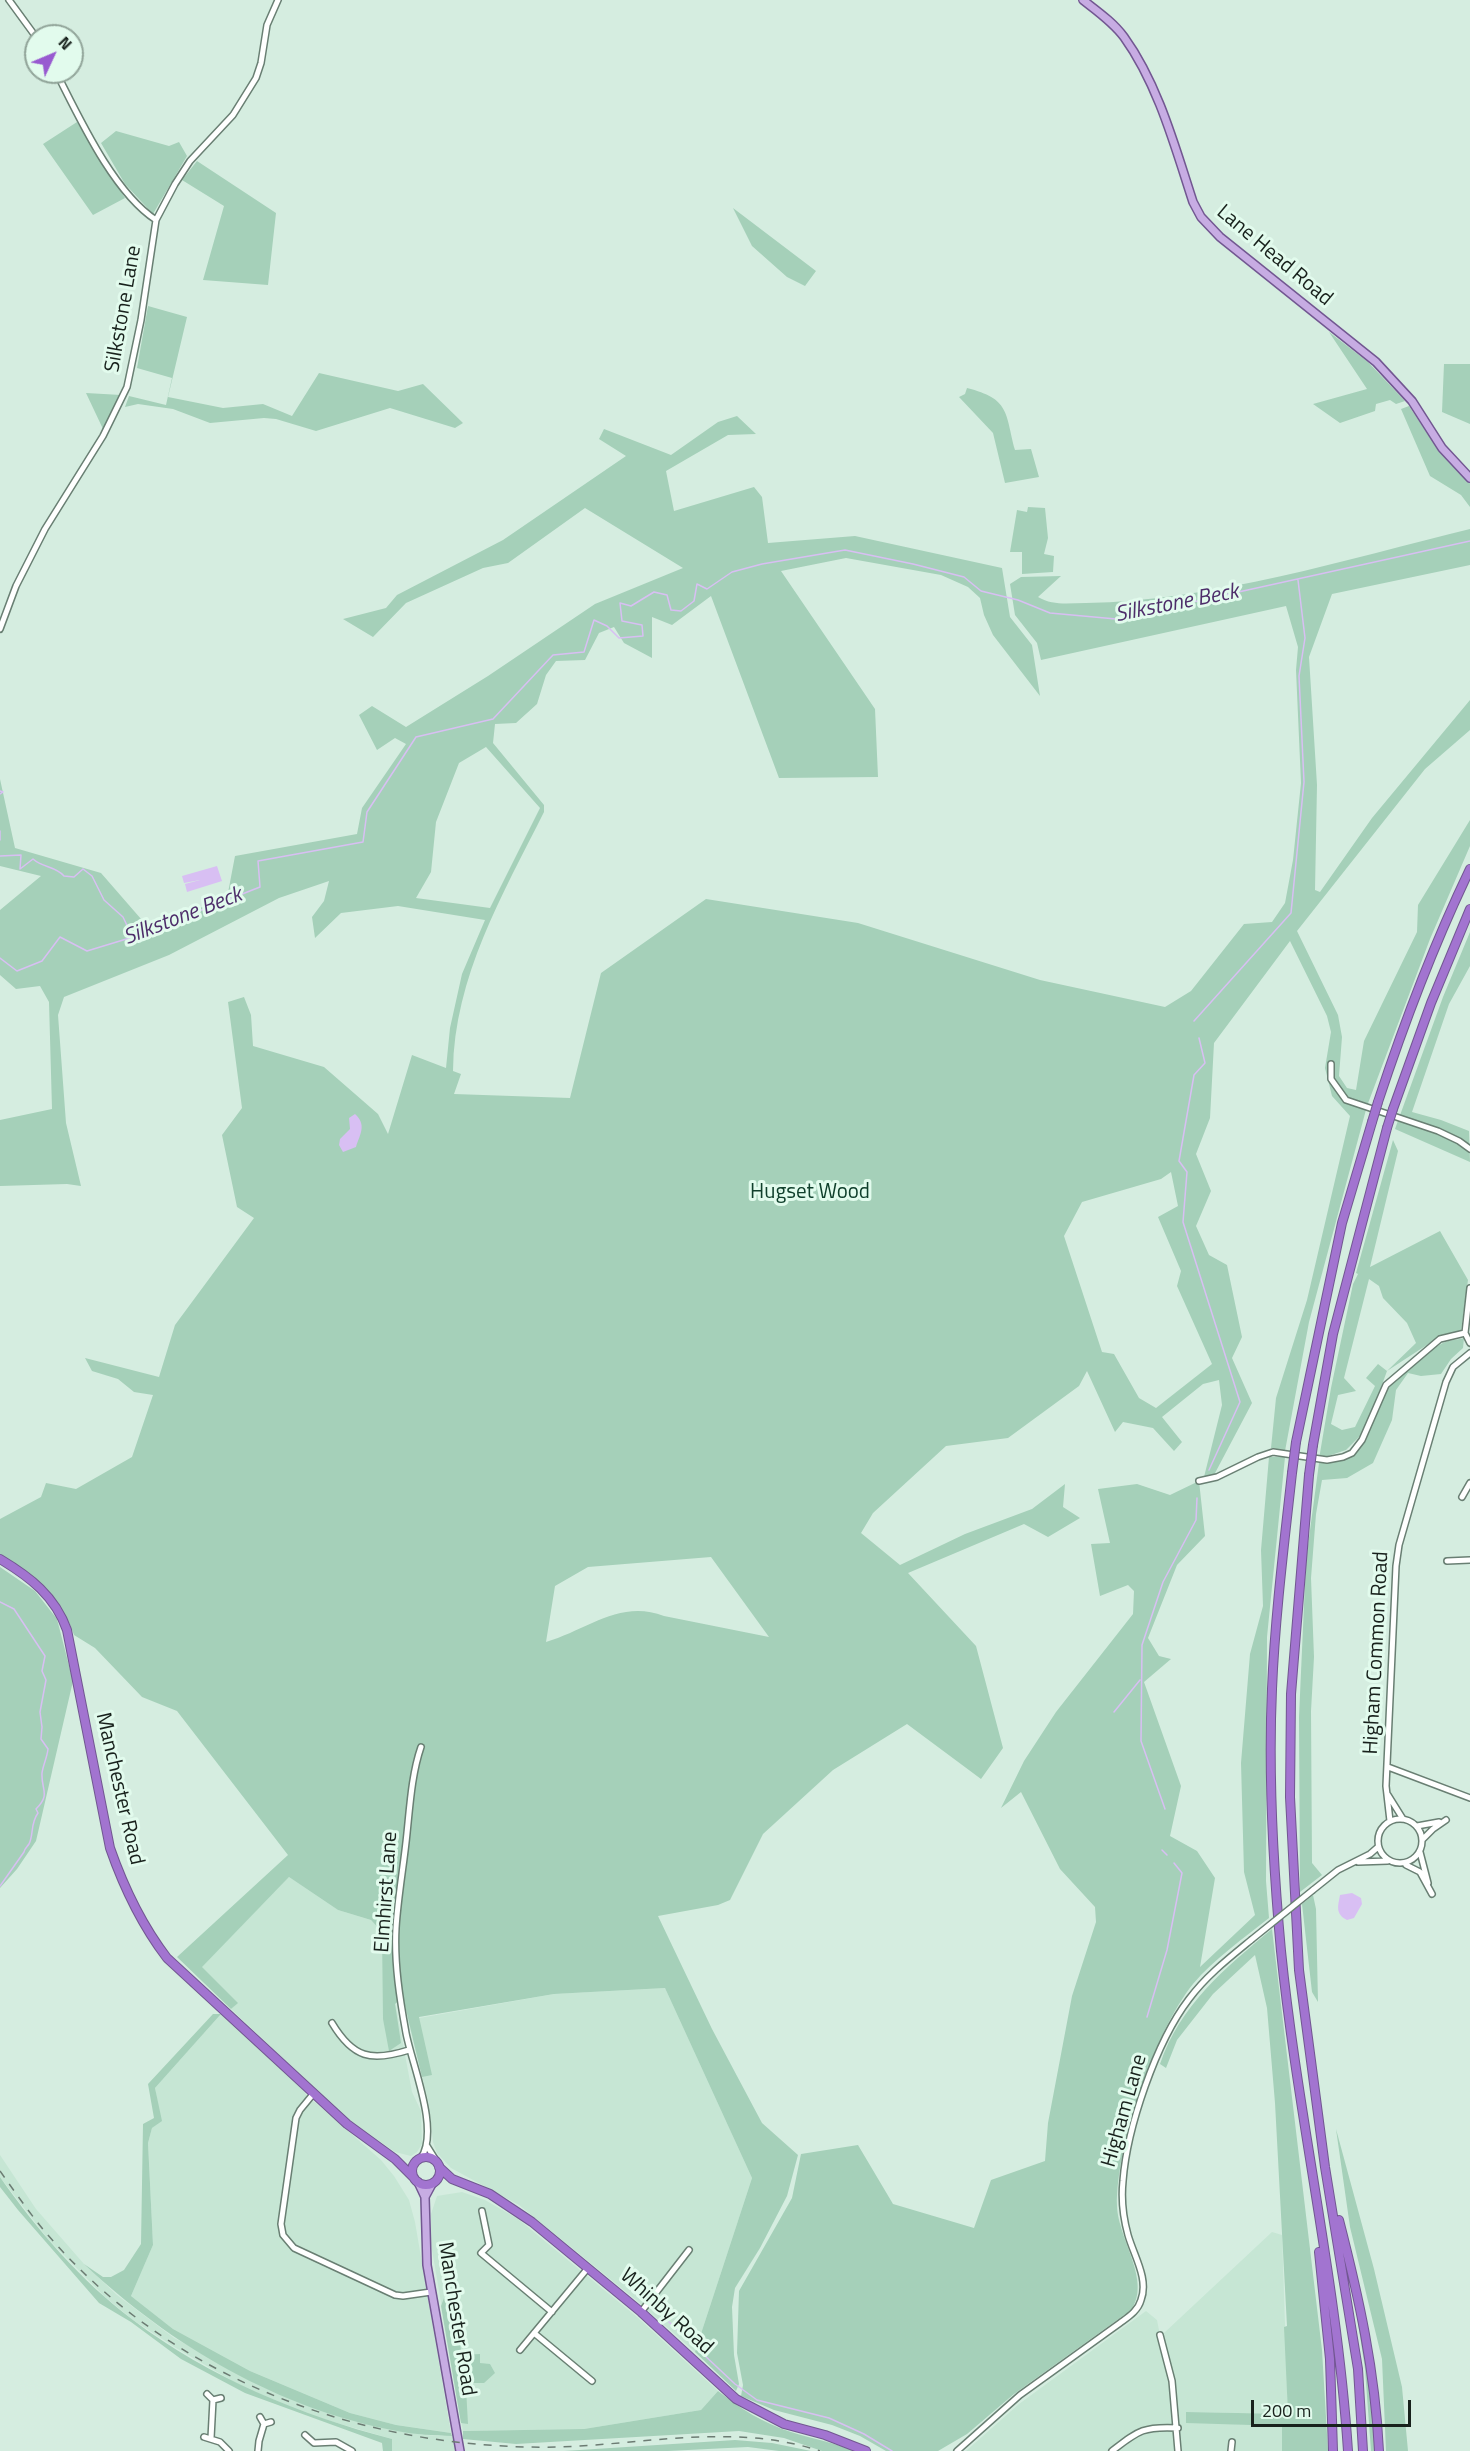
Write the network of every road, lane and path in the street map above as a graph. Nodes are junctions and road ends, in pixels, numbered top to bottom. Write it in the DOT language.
graph roads {
  1 [pos="9,0"];
  2 [pos="279,0"];
  3 [pos="1083,0"];
  4 [pos="27,24"];
  5 [pos="62,84"];
  6 [pos="156,220"];
  7 [pos="1470,478"];
  8 [pos="0,629"];
  9 [pos="1470,868"];
  10 [pos="1470,909"];
  11 [pos="1331,1064"];
  12 [pos="1470,1149"];
  13 [pos="1470,1288"];
  14 [pos="1465,1333"];
  15 [pos="1470,1343"];
  16 [pos="1470,1353"];
  17 [pos="1198,1481"];
  18 [pos="1470,1483"];
  19 [pos="1462,1497"];
  20 [pos="0,1558"];
  21 [pos="1470,1560"];
  22 [pos="1448,1561"];
  23 [pos="421,1747"];
  24 [pos="1388,1767"];
  25 [pos="1386,1791"];
  26 [pos="1470,1798"];
  27 [pos="1402,1819"];
  28 [pos="1390,1821"];
  29 [pos="1417,1826"];
  30 [pos="1423,1839"];
  31 [pos="1378,1846"];
  32 [pos="1420,1852"];
  33 [pos="1389,1861"];
  34 [pos="1348,1864"];
  35 [pos="1402,1864"];
  36 [pos="332,2023"];
  37 [pos="409,2050"];
  38 [pos="314,2093"];
  39 [pos="427,2146"];
  40 [pos="395,2158"];
  41 [pos="420,2158"];
  42 [pos="438,2164"];
  43 [pos="1325,2167"];
  44 [pos="1312,2172"];
  45 [pos="452,2179"];
  46 [pos="416,2180"];
  47 [pos="434,2182"];
  48 [pos="425,2197"];
  49 [pos="482,2211"];
  50 [pos="689,2250"];
  51 [pos="588,2268"];
  52 [pos="431,2292"];
  53 [pos="552,2312"];
  54 [pos="641,2312"];
  55 [pos="534,2333"];
  56 [pos="1160,2335"];
  57 [pos="520,2350"];
  58 [pos="592,2381"];
  59 [pos="207,2394"];
  60 [pos="221,2398"];
  61 [pos="213,2400"];
  62 [pos="260,2417"];
  63 [pos="1178,2428"];
  64 [pos="305,2435"];
  65 [pos="1232,2442"];
  66 [pos="314,2444"];
  67 [pos="459,2448"];
  68 [pos="229,2451"];
  69 [pos="258,2451"];
  70 [pos="309,2451"];
  71 [pos="352,2451"];
  72 [pos="866,2451"];
  73 [pos="957,2451"];
  74 [pos="1112,2451"];
  75 [pos="1178,2451"];
  76 [pos="1231,2451"];
  77 [pos="1333,2451"];
  78 [pos="1348,2451"];
  79 [pos="1363,2451"];
  80 [pos="1379,2451"];
  1 -- 4 [label="street"];
  2 -- 6 [label="street, Silkstone Lane"];
  3 -- 7 [label="main road, Lane Head Road"];
  5 -- 6 [label="street"];
  6 -- 8 [label="street, Silkstone Lane"];
  9 -- 44 [label="highway, bridge"];
  10 -- 43 [label="highway, bridge"];
  11 -- 12 [label="street"];
  13 -- 14 [label="street"];
  14 -- 15 [label="street"];
  14 -- 17 [label="street"];
  16 -- 24 [label="street, Higham Common Road"];
  18 -- 19 [label="street"];
  20 -- 38 [label="highway, Manchester Road"];
  21 -- 22 [label="street"];
  23 -- 37 [label="street, Elmhirst Lane"];
  24 -- 25 [label="street, Higham Common Road"];
  24 -- 26 [label="street"];
  25 -- 27 [label="street"];
  25 -- 28 [label="street, Higham Common Road"];
  27 -- 28 [label="street"];
  27 -- 29 [label="street"];
  28 -- 31 [label="street"];
  29 -- 30 [label="street"];
  29 -- 30 [label="street"];
  30 -- 32 [label="street"];
  31 -- 33 [label="street"];
  31 -- 34 [label="street"];
  32 -- 35 [label="street"];
  32 -- 35 [label="street"];
  33 -- 34 [label="street"];
  33 -- 35 [label="street"];
  34 -- 73 [label="street, Higham Lane, bridge"];
  36 -- 37 [label="street"];
  37 -- 39 [label="street, Elmhirst Lane"];
  38 -- 40 [label="highway, Manchester Road"];
  38 -- 52 [label="street"];
  39 -- 41 [label="street, Elmhirst Lane"];
  39 -- 42 [label="street"];
  40 -- 41 [label="highway"];
  40 -- 46 [label="highway, Manchester Road"];
  41 -- 42 [label="highway"];
  41 -- 46 [label="highway"];
  42 -- 45 [label="highway, Whinby Road"];
  42 -- 47 [label="highway, Manchester Road"];
  43 -- 79 [label="highway"];
  43 -- 80 [label="highway"];
  44 -- 77 [label="highway"];
  44 -- 78 [label="highway"];
  45 -- 47 [label="highway, Whinby Road"];
  45 -- 51 [label="highway, Whinby Road"];
  46 -- 47 [label="highway"];
  46 -- 48 [label="main road, Manchester Road"];
  47 -- 48 [label="main road, Manchester Road"];
  48 -- 52 [label="main road, Manchester Road"];
  49 -- 53 [label="street"];
  50 -- 54 [label="street"];
  51 -- 53 [label="street"];
  51 -- 54 [label="highway, Whinby Road"];
  52 -- 67 [label="main road, Manchester Road"];
  53 -- 55 [label="street"];
  54 -- 72 [label="highway, Whinby Road"];
  55 -- 57 [label="street"];
  55 -- 58 [label="street"];
  56 -- 63 [label="street"];
  59 -- 61 [label="street"];
  60 -- 61 [label="street"];
  61 -- 68 [label="street"];
  62 -- 69 [label="street"];
  63 -- 74 [label="street"];
  63 -- 75 [label="street"];
  64 -- 66 [label="street"];
  65 -- 76 [label="street"];
  66 -- 70 [label="street"];
  66 -- 71 [label="street"];
}
